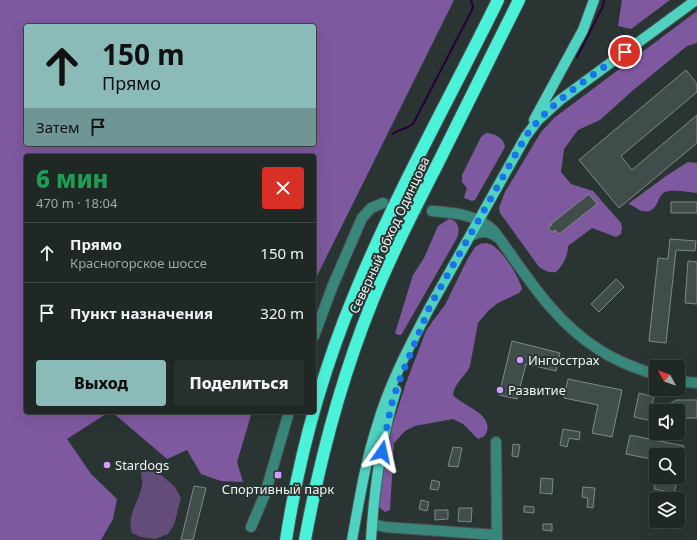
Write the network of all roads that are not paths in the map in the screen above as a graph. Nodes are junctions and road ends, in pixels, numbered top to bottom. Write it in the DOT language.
graph roads {
  1 [pos="498,0"];
  2 [pos="519,0"];
  3 [pos="594,0"];
  4 [pos="696,0"];
  5 [pos="521,144"];
  6 [pos="383,203"];
  7 [pos="432,211"];
  8 [pos="479,220"];
  9 [pos="470,236"];
  10 [pos="501,241"];
  11 [pos="430,306"];
  12 [pos="316,331"];
  13 [pos="649,372"];
  14 [pos="685,382"];
  15 [pos="697,383"];
  16 [pos="316,406"];
  17 [pos="288,414"];
  18 [pos="314,414"];
  19 [pos="496,442"];
  20 [pos="292,506"];
  21 [pos="372,524"];
  22 [pos="251,527"];
  23 [pos="496,537"];
  24 [pos="282,540"];
  25 [pos="286,540"];
  26 [pos="306,540"];
  27 [pos="352,540"];
  28 [pos="371,540"];
  1 -- 16 [label="highway, Северный обход Одинцова"];
  2 -- 26 [label="highway, Северный обход Одинцова"];
  3 -- 5 [label="main road"];
  4 -- 5 [label="main road"];
  5 -- 8 [label="main road"];
  6 -- 12 [label="street"];
  7 -- 8 [label="street"];
  8 -- 9 [label="main road"];
  8 -- 10 [label="street"];
  9 -- 10 [label="street"];
  9 -- 11 [label="main road"];
  10 -- 13 [label="street"];
  11 -- 21 [label="main road"];
  11 -- 27 [label="main road"];
  14 -- 15 [label="street"];
  17 -- 22 [label="street"];
  18 -- 20 [label="highway, Северный обход Одинцова"];
  19 -- 23 [label="street"];
  20 -- 24 [label="main road"];
  20 -- 25 [label="highway, Северный обход Одинцова"];
  21 -- 23 [label="street"];
  21 -- 28 [label="main road"];
}
